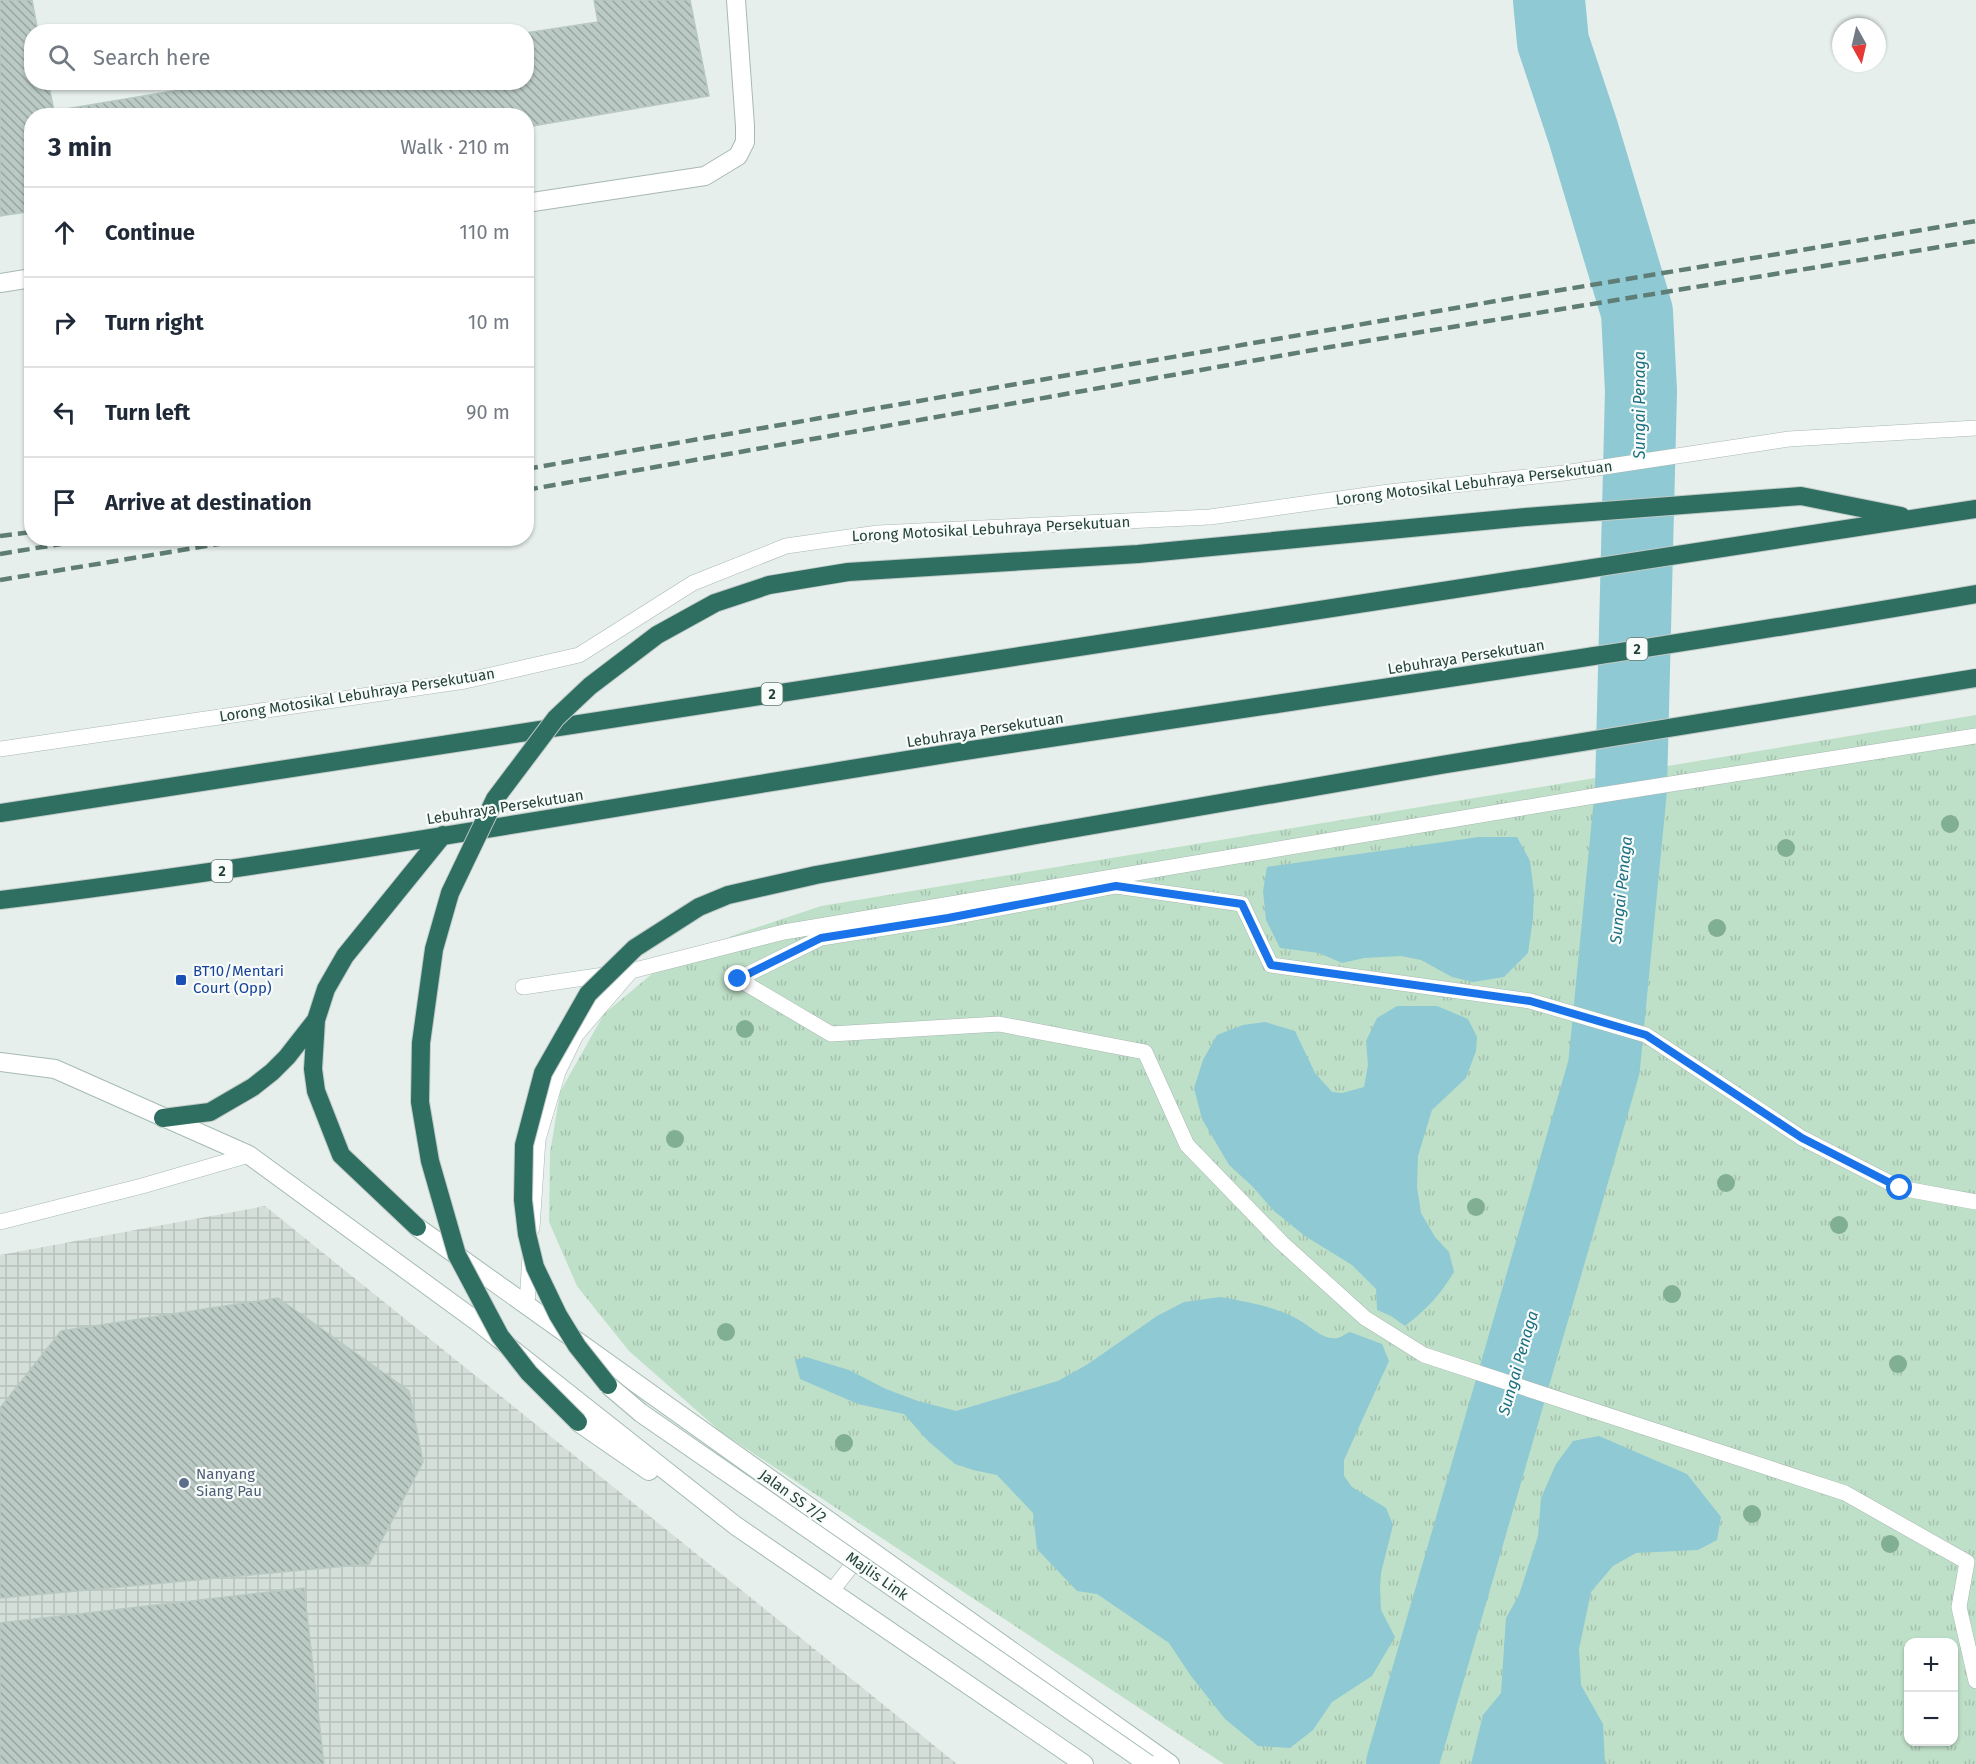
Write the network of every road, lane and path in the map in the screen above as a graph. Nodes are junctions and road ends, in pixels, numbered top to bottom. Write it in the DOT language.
graph roads {
  1 [pos="736,0"];
  2 [pos="534,202"];
  3 [pos="24,279"];
  4 [pos="0,283"];
  5 [pos="1976,428"];
  6 [pos="1976,509"];
  7 [pos="1916,519"];
  8 [pos="1976,594"];
  9 [pos="1976,678"];
  10 [pos="1976,736"];
  11 [pos="0,749"];
  12 [pos="0,813"];
  13 [pos="443,836"];
  14 [pos="0,900"];
  15 [pos="632,971"];
  16 [pos="523,987"];
  17 [pos="316,1020"];
  18 [pos="0,1062"];
  19 [pos="163,1118"];
  20 [pos="249,1155"];
  21 [pos="1976,1202"];
  22 [pos="0,1222"];
  23 [pos="417,1227"];
  24 [pos="526,1305"];
  25 [pos="608,1384"];
  26 [pos="578,1422"];
  27 [pos="866,1547"];
  28 [pos="832,1591"];
  29 [pos="1976,1681"];
  30 [pos="1069,1764"];
  31 [pos="1084,1764"];
  32 [pos="1148,1764"];
  33 [pos="1170,1764"];
  1 -- 2 [label="street"];
  3 -- 4 [label="street"];
  5 -- 11 [label="lane, Lorong Motosikal Lebuhraya Persekutuan"];
  6 -- 7 [label="highway, 2"];
  7 -- 12 [label="highway, 2"];
  7 -- 26 [label="highway, bridge"];
  8 -- 13 [label="highway, Lebuhraya Persekutuan / 2"];
  9 -- 25 [label="highway, bridge"];
  10 -- 15 [label="lane"];
  13 -- 14 [label="highway, Lebuhraya Persekutuan / 2"];
  13 -- 17 [label="highway"];
  15 -- 16 [label="lane"];
  15 -- 24 [label="lane"];
  17 -- 19 [label="highway"];
  17 -- 23 [label="highway"];
  18 -- 19 [label="street"];
  19 -- 20 [label="street"];
  20 -- 22 [label="lane"];
  20 -- 28 [label="street"];
  21 -- 29 [label="lane"];
  23 -- 24 [label="street, Jalan SS 7/2"];
  24 -- 27 [label="street, Jalan SS 7/2"];
  25 -- 32 [label="street, Majlis Link, bridge"];
  26 -- 30 [label="street"];
  27 -- 28 [label="lane"];
  27 -- 33 [label="street, Jalan SS 7/2"];
  28 -- 31 [label="street"];
}
